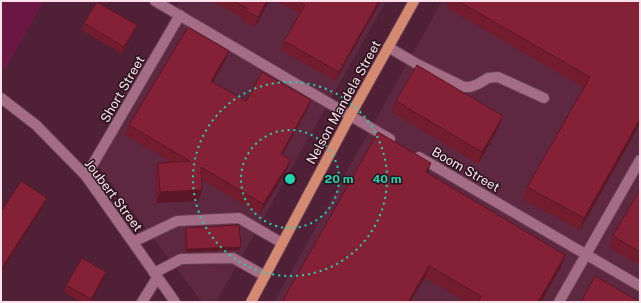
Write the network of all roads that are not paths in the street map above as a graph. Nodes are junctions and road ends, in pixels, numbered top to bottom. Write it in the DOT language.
graph roads {
  1 [pos="156,1"];
  2 [pos="414,1"];
  3 [pos="180,15"];
  4 [pos="388,47"];
  5 [pos="1,98"];
  6 [pos="544,98"];
  7 [pos="350,116"];
  8 [pos="397,144"];
  9 [pos="410,151"];
  10 [pos="640,160"];
  11 [pos="86,176"];
  12 [pos="133,242"];
  13 [pos="282,243"];
  14 [pos="586,254"];
  15 [pos="156,276"];
  16 [pos="265,276"];
  17 [pos="640,286"];
  18 [pos="142,302"];
  19 [pos="175,302"];
  20 [pos="251,302"];
  21 [pos="558,302"];
  1 -- 3 [label="street"];
  2 -- 4 [label="main road, Nelson Mandela Street"];
  3 -- 7 [label="street"];
  3 -- 11 [label="street, Short Street"];
  4 -- 6 [label="street"];
  4 -- 7 [label="main road, Nelson Mandela Street"];
  5 -- 11 [label="street, Joubert Street"];
  7 -- 8 [label="street"];
  7 -- 13 [label="main road, Nelson Mandela Street"];
  9 -- 14 [label="street, Boom Street"];
  10 -- 14 [label="street"];
  11 -- 12 [label="street, Joubert Street"];
  12 -- 13 [label="street"];
  12 -- 15 [label="street, Joubert Street"];
  13 -- 16 [label="main road, Nelson Mandela Street"];
  14 -- 17 [label="street, Boom Street"];
  14 -- 21 [label="street"];
  15 -- 16 [label="street"];
  15 -- 18 [label="street"];
  15 -- 19 [label="street, Joubert Street"];
  16 -- 20 [label="main road, Nelson Mandela Street"];
}
